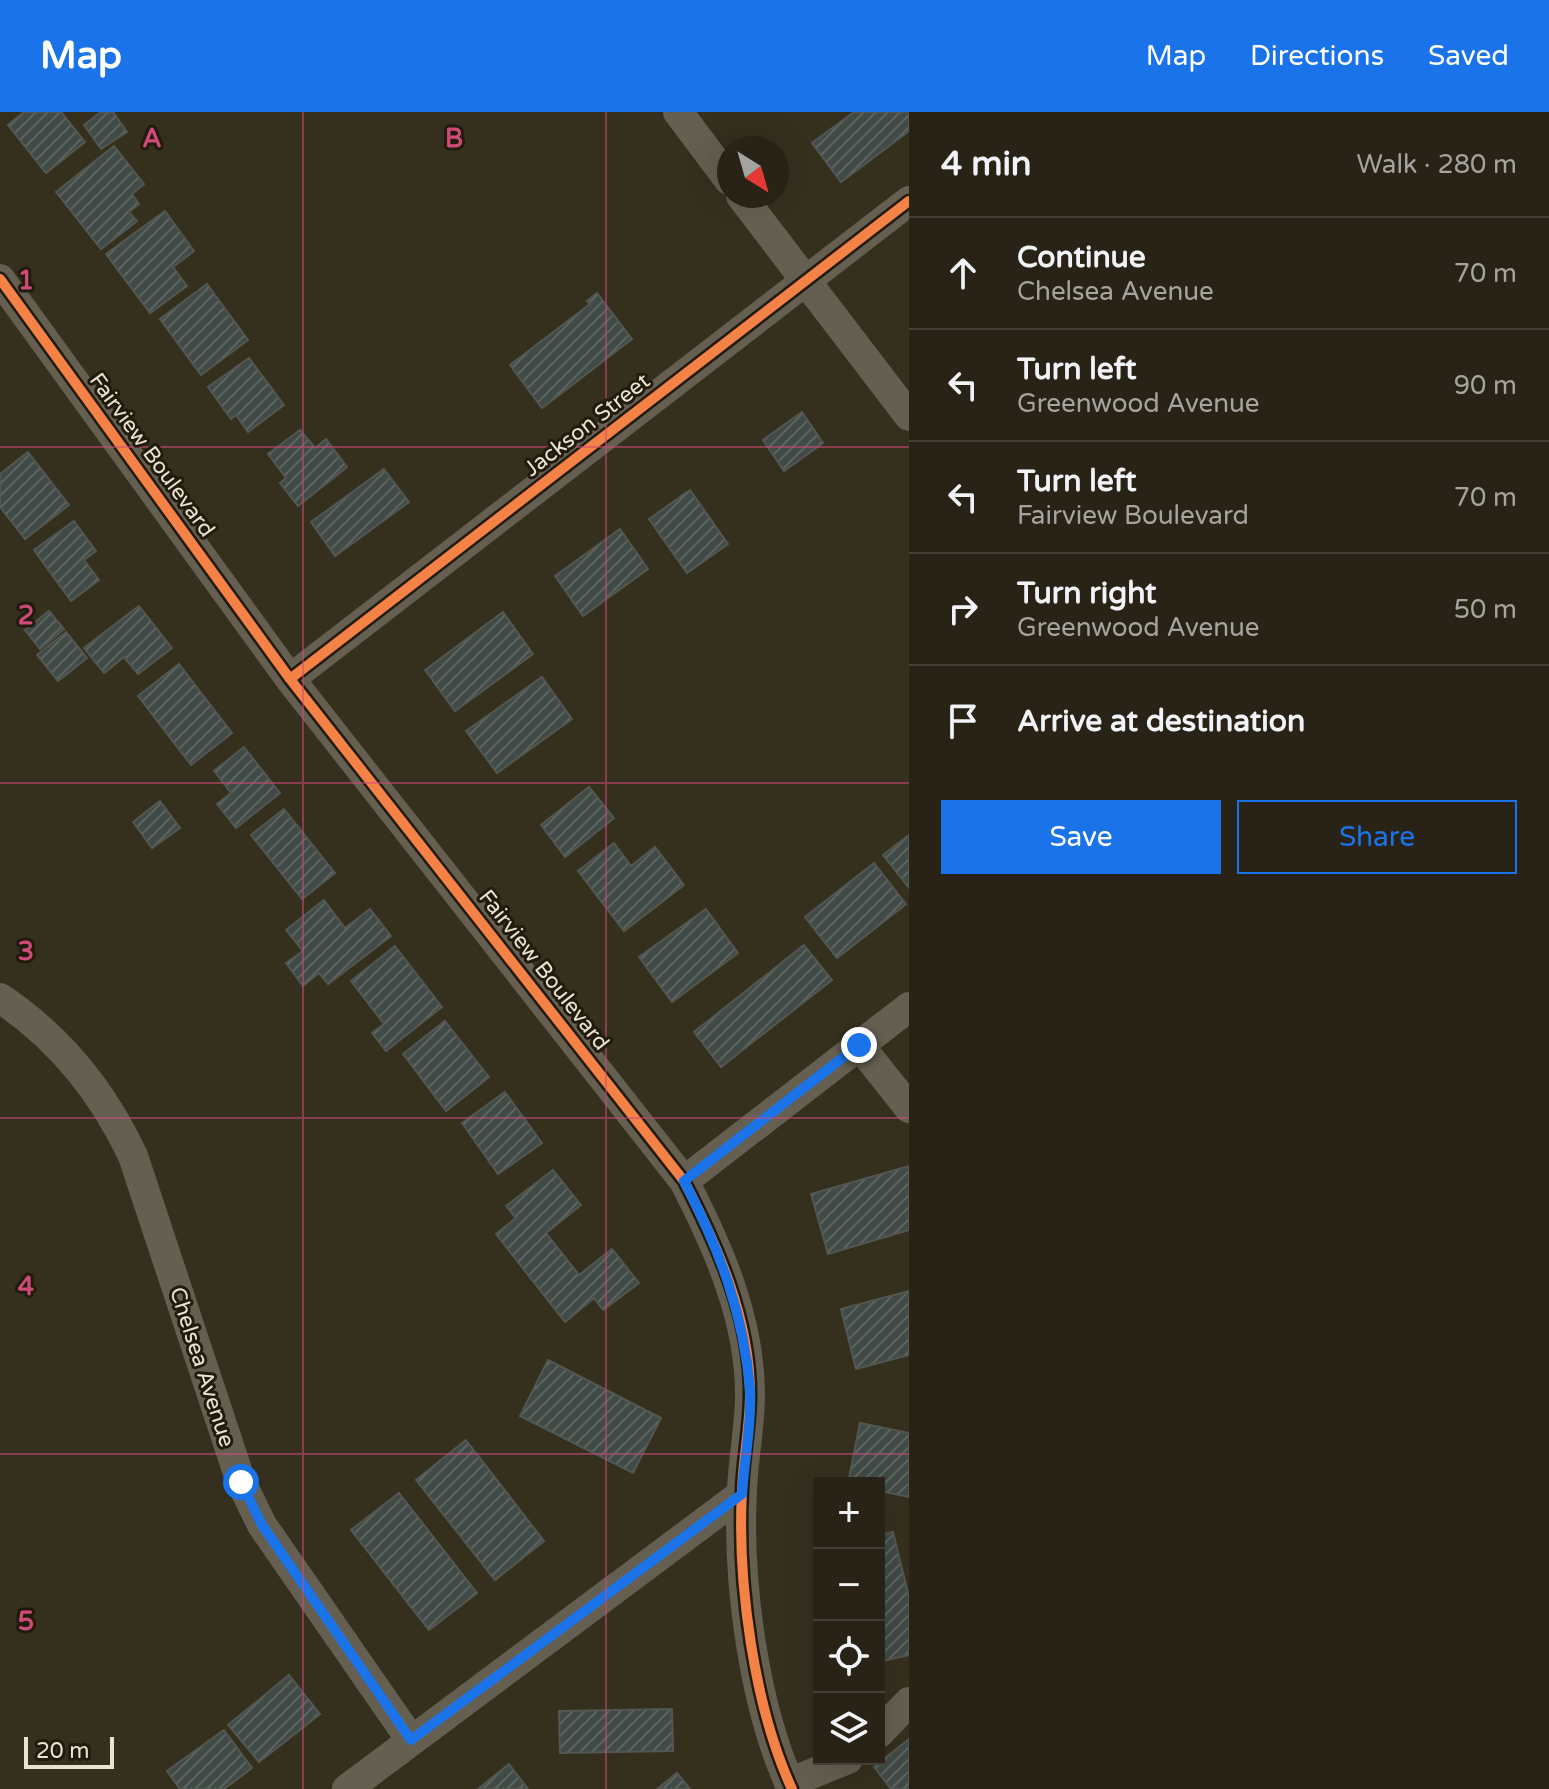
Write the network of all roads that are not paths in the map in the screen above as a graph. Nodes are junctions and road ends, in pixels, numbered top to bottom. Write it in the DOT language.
graph roads {
  1 [pos="678,112"];
  2 [pos="717,164"];
  3 [pos="909,201"];
  4 [pos="750,208"];
  5 [pos="0,279"];
  6 [pos="806,281"];
  7 [pos="909,416"];
  8 [pos="290,679"];
  9 [pos="0,998"];
  10 [pos="909,1007"];
  11 [pos="859,1045"];
  12 [pos="909,1108"];
  13 [pos="684,1181"];
  14 [pos="742,1494"];
  15 [pos="909,1702"];
  16 [pos="885,1727"];
  17 [pos="411,1740"];
  18 [pos="835,1765"];
  19 [pos="790,1786"];
  20 [pos="347,1789"];
  1 -- 2 [label="street"];
  3 -- 6 [label="street, Jackson Street"];
  4 -- 6 [label="street"];
  5 -- 8 [label="street, Fairview Boulevard"];
  6 -- 7 [label="street"];
  6 -- 8 [label="street, Jackson Street"];
  8 -- 13 [label="street, Fairview Boulevard"];
  9 -- 17 [label="street, Chelsea Avenue"];
  10 -- 11 [label="street"];
  11 -- 12 [label="street"];
  11 -- 13 [label="street"];
  13 -- 14 [label="street, Fairview Boulevard"];
  14 -- 17 [label="street"];
  14 -- 19 [label="street, Fairview Boulevard"];
  15 -- 16 [label="street"];
  17 -- 20 [label="street"];
  18 -- 19 [label="street"];
}
